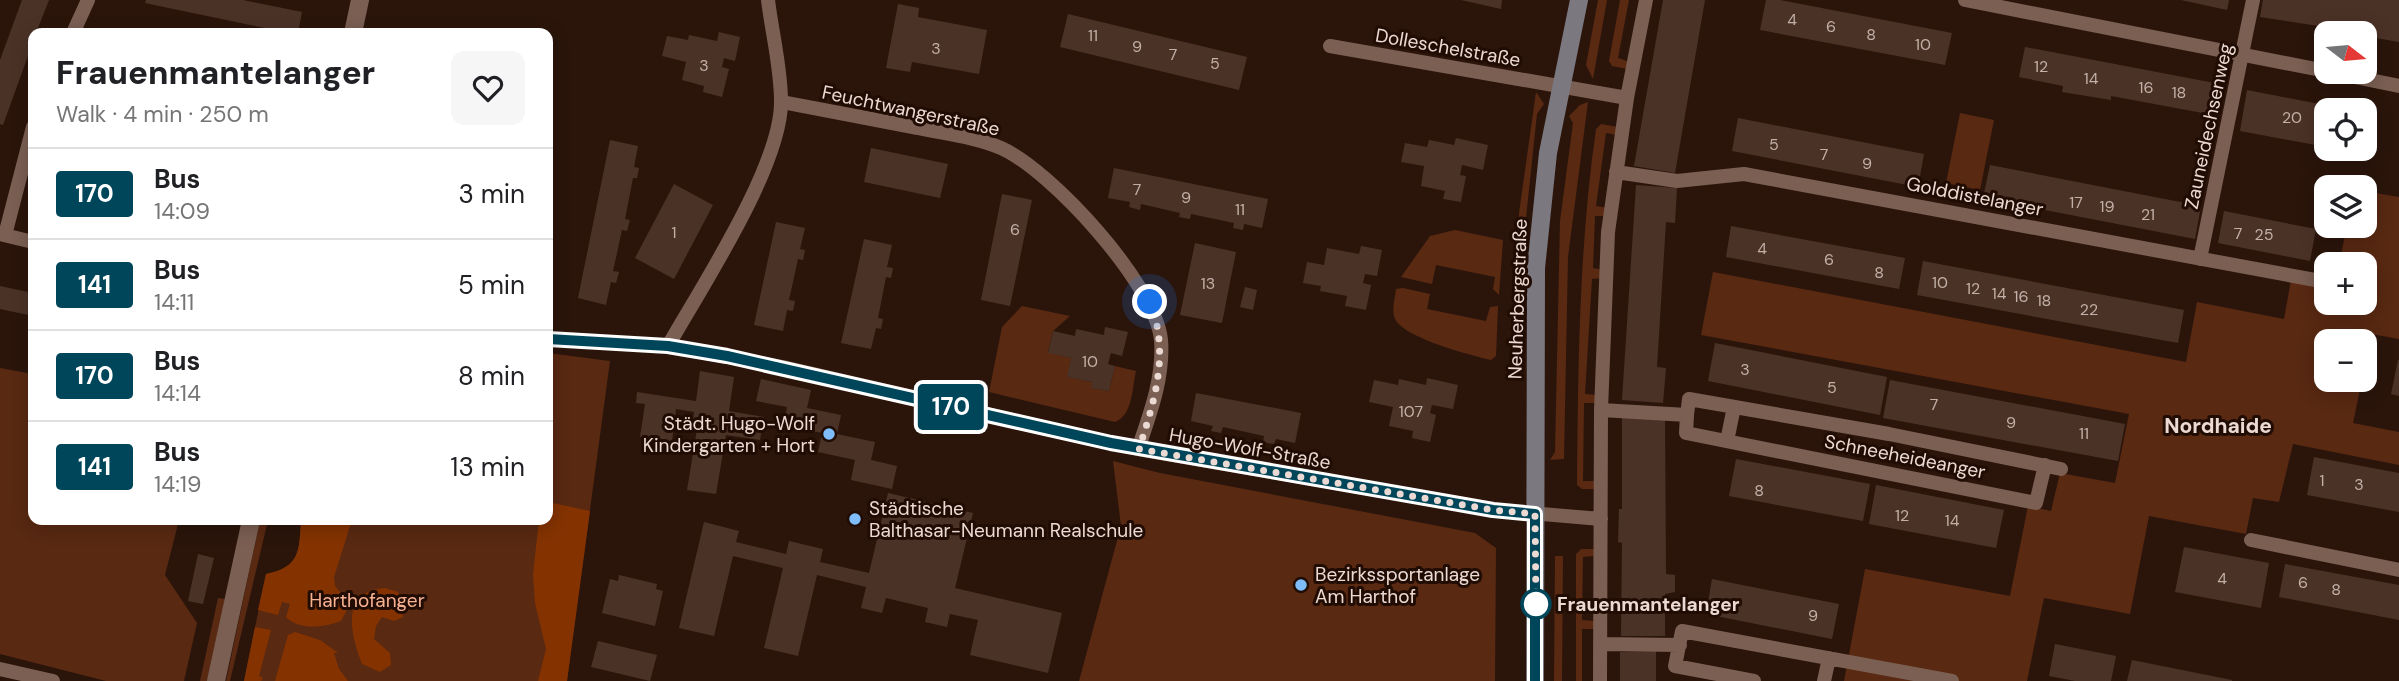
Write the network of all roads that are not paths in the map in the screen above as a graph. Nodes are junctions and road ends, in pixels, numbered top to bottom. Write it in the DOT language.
graph roads {
  1 [pos="88,0"];
  2 [pos="360,0"];
  3 [pos="768,0"];
  4 [pos="1579,0"];
  5 [pos="1646,0"];
  6 [pos="1965,0"];
  7 [pos="2253,0"];
  8 [pos="75,28"];
  9 [pos="354,28"];
  10 [pos="1330,47"];
  11 [pos="2243,54"];
  12 [pos="2314,68"];
  13 [pos="2377,81"];
  14 [pos="1560,86"];
  15 [pos="2399,86"];
  16 [pos="1626,98"];
  17 [pos="782,102"];
  18 [pos="28,144"];
  19 [pos="1616,172"];
  20 [pos="2,234"];
  21 [pos="28,241"];
  22 [pos="2200,259"];
  23 [pos="2314,280"];
  24 [pos="553,339"];
  25 [pos="668,346"];
  26 [pos="1734,407"];
  27 [pos="1601,410"];
  28 [pos="1687,415"];
  29 [pos="1727,441"];
  30 [pos="1139,449"];
  31 [pos="2045,466"];
  32 [pos="2061,468"];
  33 [pos="1535,514"];
  34 [pos="1601,519"];
  35 [pos="250,525"];
  36 [pos="2251,540"];
  37 [pos="2399,570"];
  38 [pos="1600,644"];
  39 [pos="1679,645"];
  40 [pos="1829,658"];
  41 [pos="0,669"];
  42 [pos="1934,679"];
  43 [pos="53,681"];
  44 [pos="216,681"];
  45 [pos="1535,681"];
  46 [pos="1600,681"];
  47 [pos="1754,681"];
  48 [pos="1824,681"];
  49 [pos="1952,681"];
  1 -- 8 [label="street"];
  2 -- 9 [label="street"];
  3 -- 17 [label="street"];
  4 -- 14 [label="main road, Neuherbergstraße"];
  5 -- 16 [label="street"];
  6 -- 11 [label="street"];
  7 -- 11 [label="street, Zauneidechsenweg"];
  10 -- 14 [label="street, Dolleschelstraße"];
  11 -- 12 [label="street"];
  11 -- 22 [label="street, Zauneidechsenweg"];
  13 -- 15 [label="street"];
  14 -- 16 [label="street"];
  14 -- 33 [label="main road, Neuherbergstraße"];
  16 -- 19 [label="street"];
  17 -- 25 [label="street"];
  17 -- 30 [label="street, Feuchtwangerstraße"];
  18 -- 20 [label="street"];
  19 -- 22 [label="street, Golddistelanger"];
  19 -- 27 [label="street"];
  20 -- 21 [label="street"];
  22 -- 23 [label="street, Golddistelanger"];
  24 -- 25 [label="street, Hugo-Wolf-Straße"];
  25 -- 30 [label="street, Hugo-Wolf-Straße"];
  26 -- 28 [label="street, Schneeheideanger"];
  26 -- 29 [label="street"];
  26 -- 31 [label="street, Schneeheideanger"];
  27 -- 28 [label="street"];
  27 -- 34 [label="street"];
  28 -- 29 [label="street, Schneeheideanger"];
  29 -- 31 [label="street, Schneeheideanger"];
  30 -- 33 [label="street, Hugo-Wolf-Straße"];
  31 -- 32 [label="street, Schneeheideanger"];
  33 -- 34 [label="street"];
  33 -- 45 [label="main road, Neuherbergstraße"];
  34 -- 38 [label="street"];
  35 -- 44 [label="street"];
  36 -- 37 [label="street"];
  38 -- 39 [label="street"];
  38 -- 46 [label="street"];
  39 -- 40 [label="street"];
  39 -- 47 [label="street"];
  40 -- 42 [label="street"];
  40 -- 48 [label="street"];
  41 -- 43 [label="street"];
  42 -- 49 [label="street"];
}
